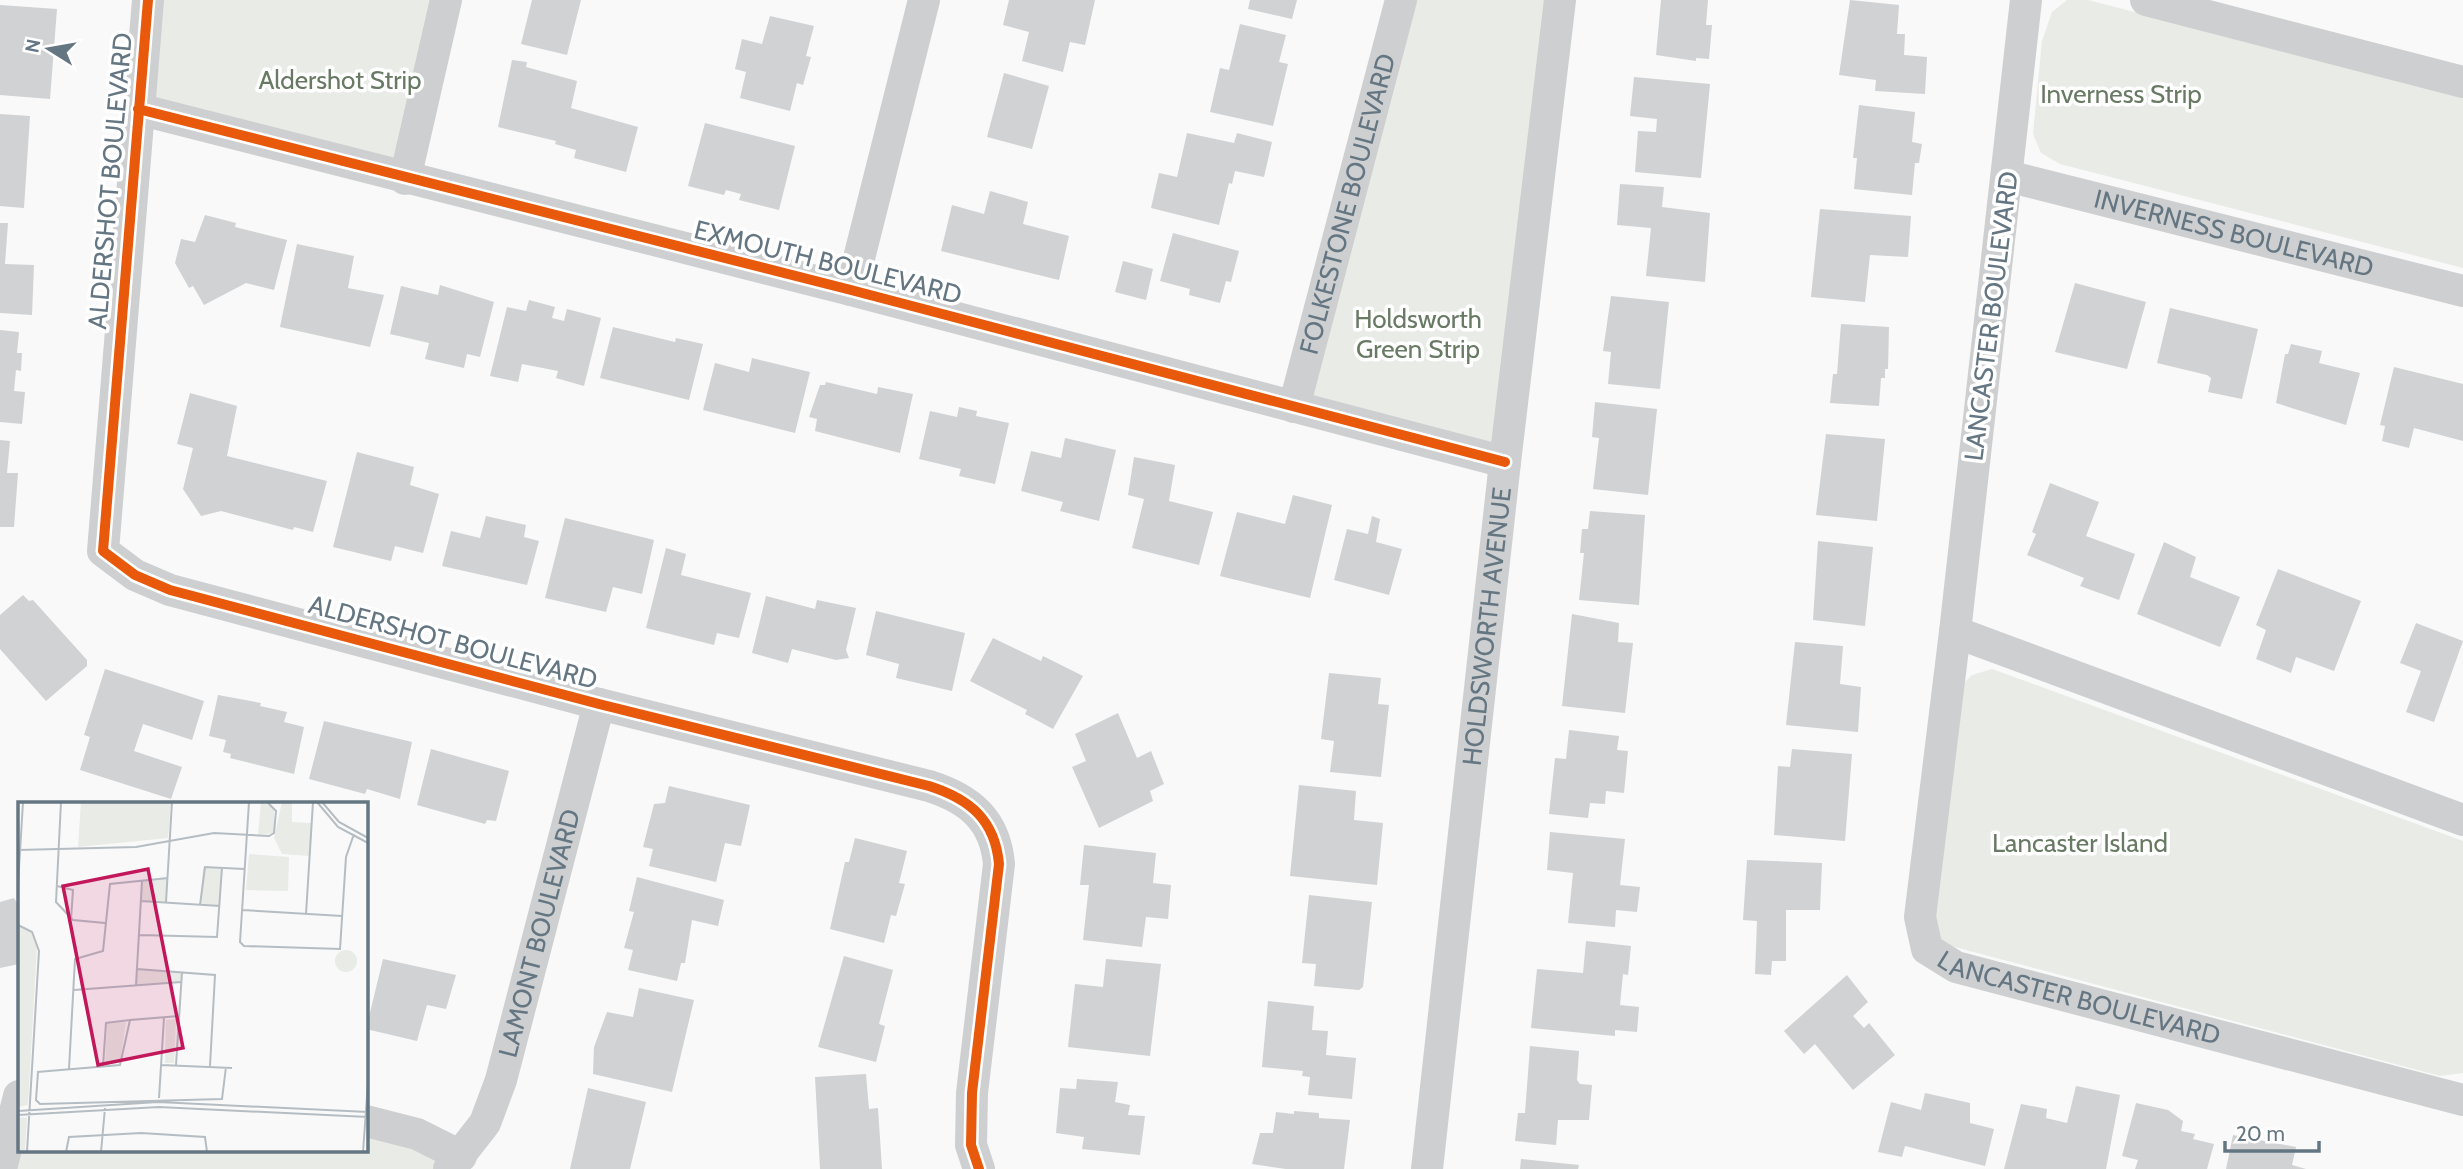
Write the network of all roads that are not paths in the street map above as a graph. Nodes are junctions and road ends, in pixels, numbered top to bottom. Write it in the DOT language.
graph roads {
  1 [pos="148,0"];
  2 [pos="446,0"];
  3 [pos="924,0"];
  4 [pos="1401,0"];
  5 [pos="1560,0"];
  6 [pos="2026,0"];
  7 [pos="2146,0"];
  8 [pos="2463,82"];
  9 [pos="138,109"];
  10 [pos="2007,176"];
  11 [pos="405,179"];
  12 [pos="851,290"];
  13 [pos="2463,291"];
  14 [pos="1294,407"];
  15 [pos="1505,462"];
  16 [pos="1955,632"];
  17 [pos="599,704"];
  18 [pos="2463,820"];
  19 [pos="18,1100"];
  20 [pos="2463,1100"];
  21 [pos="368,1122"];
  22 [pos="455,1162"];
  23 [pos="1,1169"];
  24 [pos="979,1169"];
  25 [pos="1427,1169"];
  1 -- 9 [label="street, ALDERSHOT BOULEVARD"];
  2 -- 11 [label="street"];
  3 -- 12 [label="street"];
  4 -- 14 [label="street, FOLKESTONE BOULEVARD"];
  5 -- 15 [label="street, HOLDSWORTH AVENUE"];
  6 -- 10 [label="street, LANCASTER BOULEVARD"];
  7 -- 8 [label="street"];
  9 -- 11 [label="street, EXMOUTH BOULEVARD"];
  9 -- 17 [label="street, ALDERSHOT BOULEVARD"];
  10 -- 13 [label="street, INVERNESS BOULEVARD"];
  10 -- 16 [label="street, LANCASTER BOULEVARD"];
  11 -- 12 [label="street, EXMOUTH BOULEVARD"];
  12 -- 14 [label="street, EXMOUTH BOULEVARD"];
  14 -- 15 [label="street, EXMOUTH BOULEVARD"];
  15 -- 25 [label="street, HOLDSWORTH AVENUE"];
  16 -- 18 [label="street"];
  16 -- 20 [label="street, LANCASTER BOULEVARD"];
  17 -- 22 [label="street, LAMONT BOULEVARD"];
  17 -- 24 [label="street, ALDERSHOT BOULEVARD"];
  19 -- 23 [label="street"];
  21 -- 22 [label="street, LAMONT BOULEVARD"];
}
